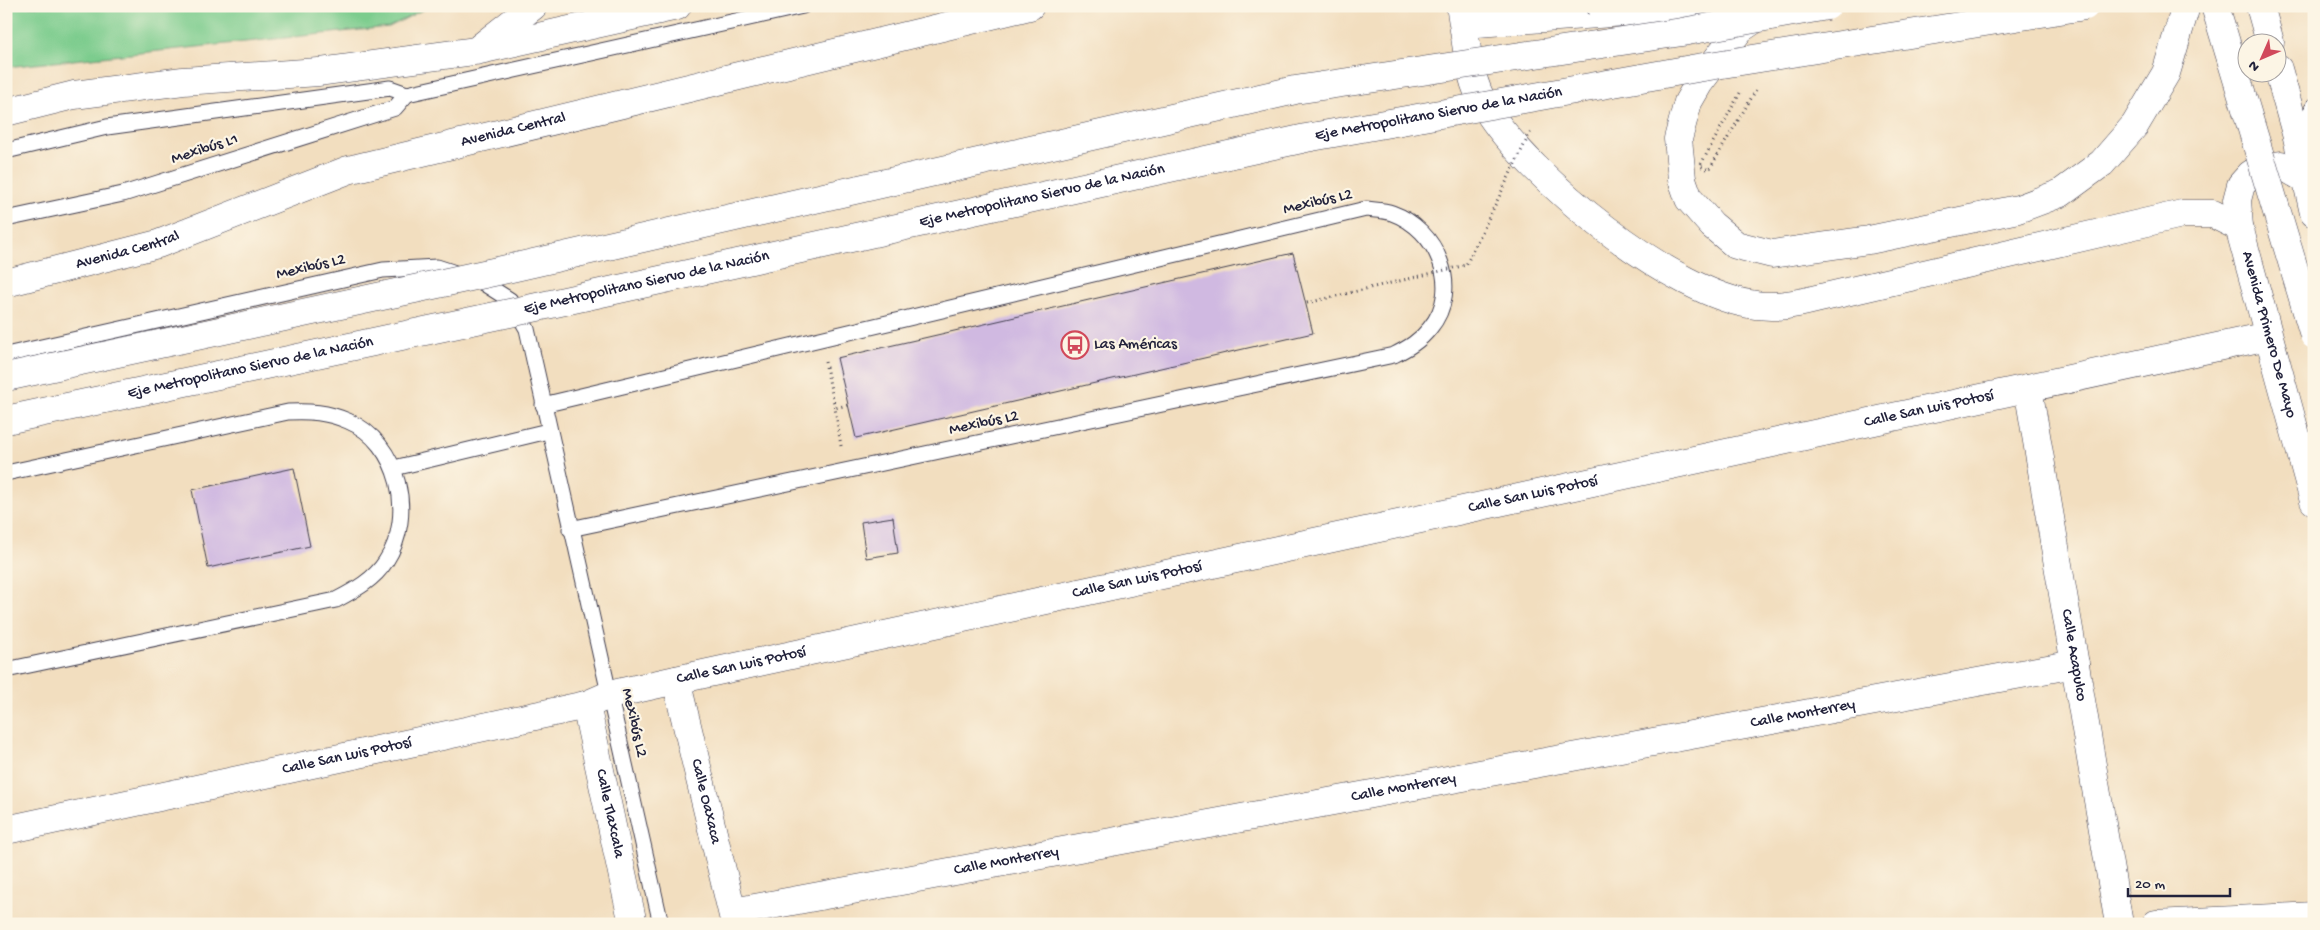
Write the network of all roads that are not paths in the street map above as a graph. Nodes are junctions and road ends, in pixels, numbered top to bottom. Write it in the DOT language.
graph roads {
  1 [pos="533,6"];
  2 [pos="677,6"];
  3 [pos="803,6"];
  4 [pos="1030,6"];
  5 [pos="1705,6"];
  6 [pos="1777,6"];
  7 [pos="1827,6"];
  8 [pos="2085,6"];
  9 [pos="2186,6"];
  10 [pos="2215,6"];
  11 [pos="2260,6"];
  12 [pos="1461,15"];
  13 [pos="2267,32"];
  14 [pos="475,51"];
  15 [pos="2282,82"];
  16 [pos="407,94"];
  17 [pos="2314,106"];
  18 [pos="6,112"];
  19 [pos="2297,137"];
  20 [pos="6,150"];
  21 [pos="2305,179"];
  22 [pos="2314,213"];
  23 [pos="6,219"];
  24 [pos="2239,226"];
  25 [pos="6,283"];
  26 [pos="2314,335"];
  27 [pos="2268,336"];
  28 [pos="6,355"];
  29 [pos="6,376"];
  30 [pos="2028,388"];
  31 [pos="543,405"];
  32 [pos="6,420"];
  33 [pos="548,431"];
  34 [pos="394,468"];
  35 [pos="6,473"];
  36 [pos="2314,501"];
  37 [pos="570,529"];
  38 [pos="2075,664"];
  39 [pos="6,670"];
  40 [pos="676,680"];
  41 [pos="597,700"];
  42 [pos="6,830"];
  43 [pos="2314,916"];
  44 [pos="734,918"];
  45 [pos="633,924"];
  46 [pos="661,924"];
  47 [pos="2119,924"];
  48 [pos="2156,924"];
  1 -- 14 [label="main road"];
  2 -- 14 [label="main road"];
  3 -- 16 [label="lane, Mexibús L1"];
  4 -- 25 [label="main road, Avenida Central"];
  5 -- 12 [label="main road"];
  6 -- 9 [label="main road, bridge"];
  7 -- 29 [label="main road, bridge"];
  8 -- 32 [label="main road, Eje Metropolitano Siervo de la Nación, bridge"];
  10 -- 26 [label="main road, bridge"];
  11 -- 13 [label="main road"];
  12 -- 24 [label="main road"];
  14 -- 18 [label="main road"];
  15 -- 19 [label="main road"];
  16 -- 20 [label="lane, Mexibús L1"];
  16 -- 23 [label="lane, Mexibús L1"];
  17 -- 19 [label="lane"];
  19 -- 21 [label="main road"];
  21 -- 22 [label="main road"];
  21 -- 24 [label="main road, Avenida Primero De Mayo"];
  24 -- 27 [label="main road, Avenida Primero De Mayo"];
  27 -- 30 [label="main road, Calle San Luis Potosí"];
  27 -- 36 [label="main road, Avenida Primero De Mayo"];
  28 -- 31 [label="lane, Mexibús L2"];
  30 -- 38 [label="main road, Calle Acapulco"];
  30 -- 40 [label="main road, Calle San Luis Potosí"];
  31 -- 33 [label="lane, Mexibús L2"];
  31 -- 37 [label="lane, Mexibús L2"];
  33 -- 34 [label="lane"];
  33 -- 37 [label="lane, Mexibús L2"];
  34 -- 35 [label="lane"];
  34 -- 39 [label="lane"];
  37 -- 41 [label="lane, Mexibús L2"];
  38 -- 44 [label="main road, Calle Monterrey"];
  38 -- 47 [label="main road, Calle Acapulco"];
  40 -- 41 [label="main road, Calle San Luis Potosí"];
  40 -- 44 [label="main road, Calle Oaxaca"];
  41 -- 42 [label="main road, Calle San Luis Potosí"];
  41 -- 45 [label="main road, Calle Tlaxcala"];
  41 -- 46 [label="lane, Mexibús L2"];
  43 -- 48 [label="main road"];
}
